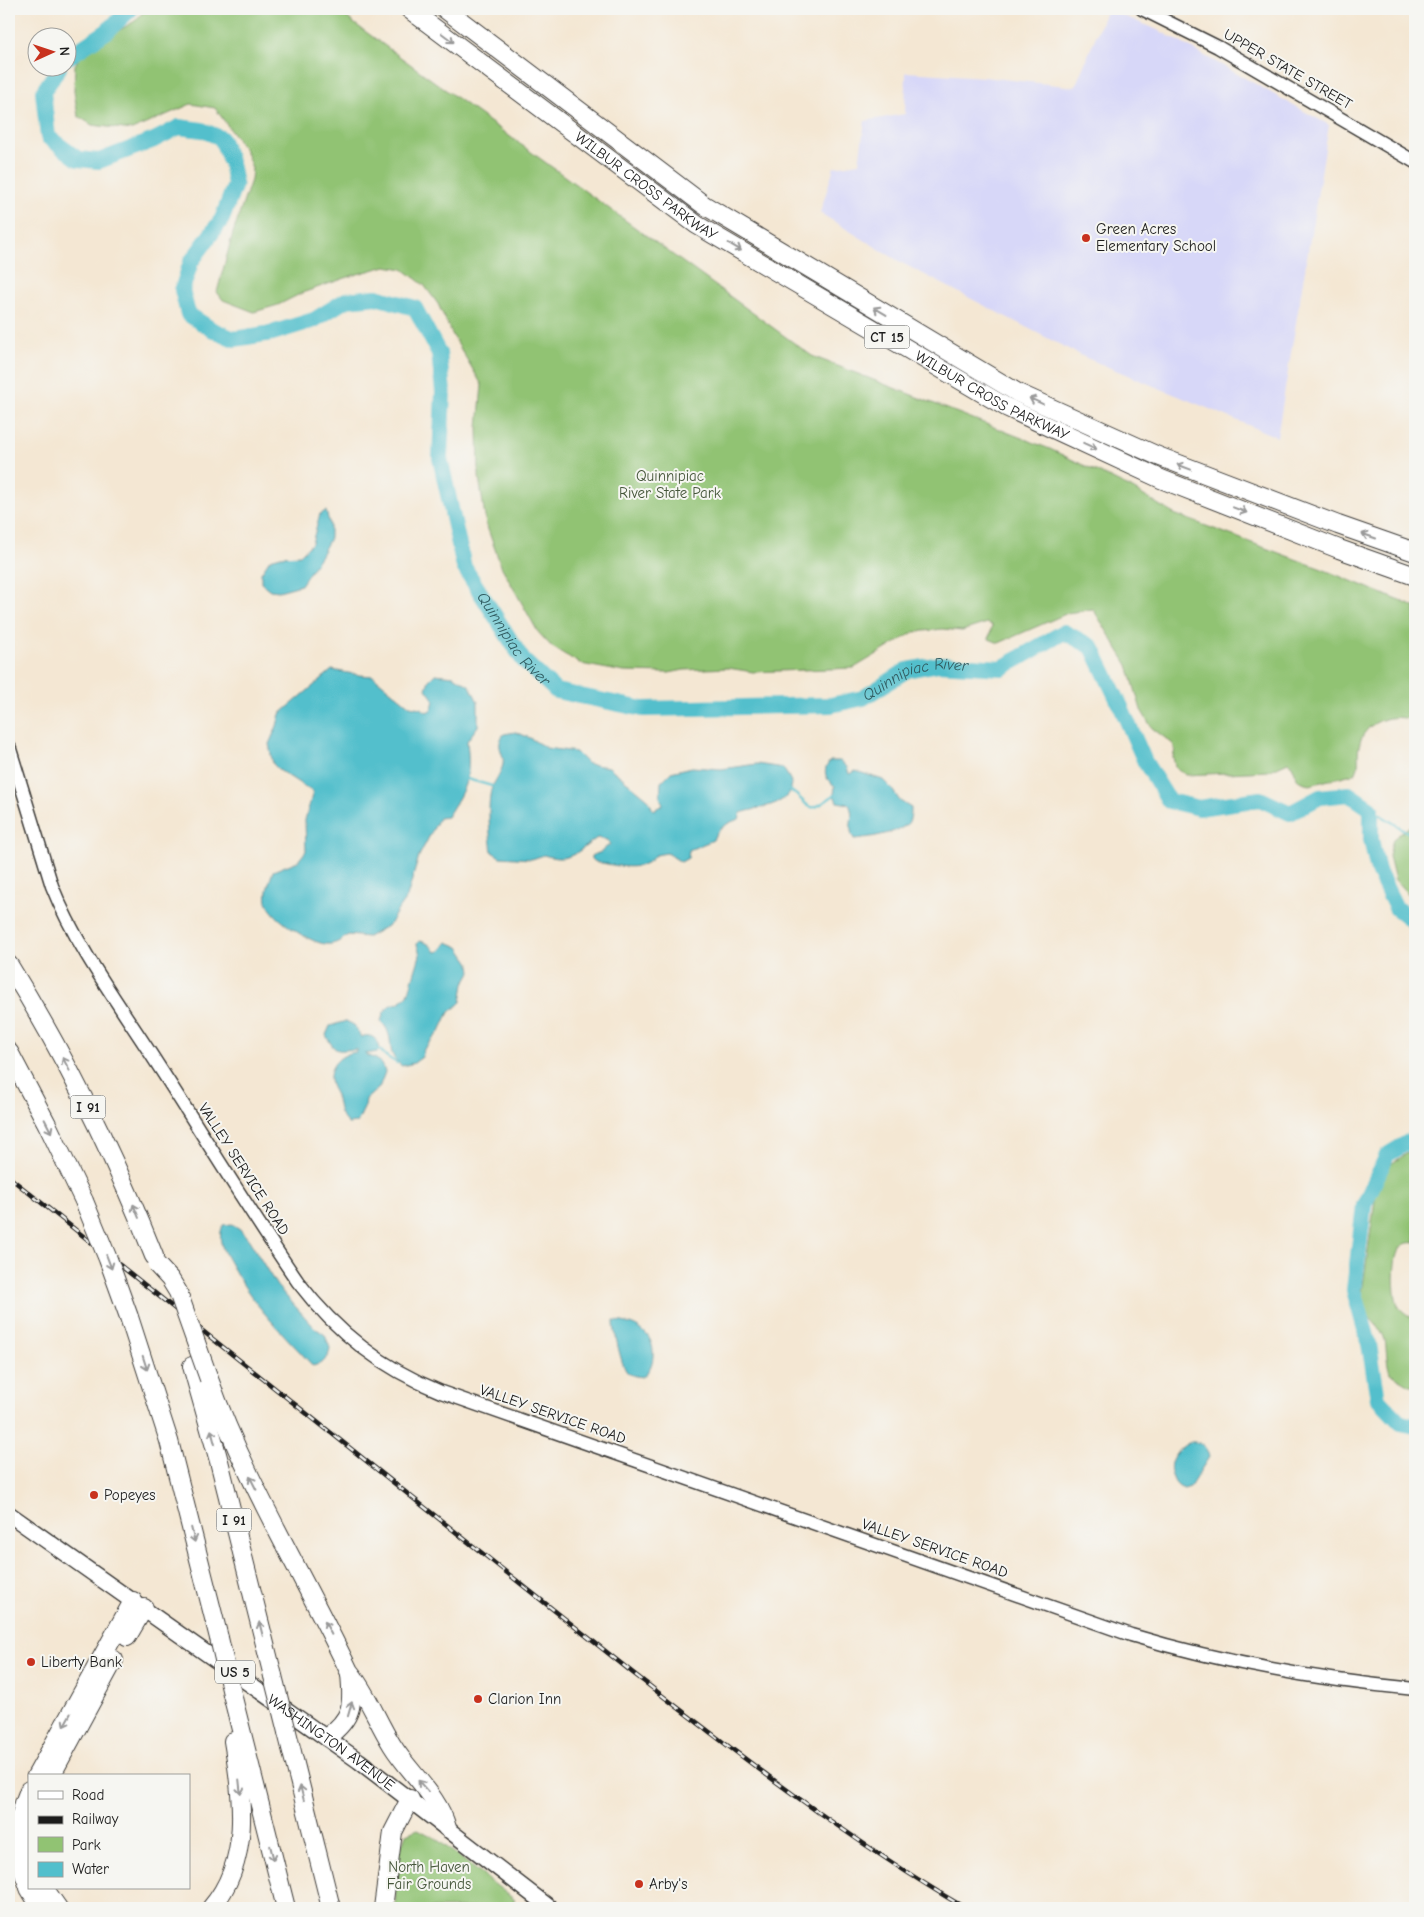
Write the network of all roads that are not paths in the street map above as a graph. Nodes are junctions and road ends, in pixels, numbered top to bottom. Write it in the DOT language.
graph roads {
  1 [pos="409,9"];
  2 [pos="445,9"];
  3 [pos="1142,9"];
  4 [pos="1415,162"];
  5 [pos="1415,552"];
  6 [pos="1415,576"];
  7 [pos="9,746"];
  8 [pos="9,965"];
  9 [pos="9,1052"];
  10 [pos="156,1260"];
  11 [pos="9,1514"];
  12 [pos="138,1605"];
  13 [pos="349,1671"];
  14 [pos="1415,1689"];
  15 [pos="234,1699"];
  16 [pos="327,1738"];
  17 [pos="37,1774"];
  18 [pos="52,1774"];
  19 [pos="28,1793"];
  20 [pos="410,1799"];
  21 [pos="447,1828"];
  22 [pos="28,1885"];
  23 [pos="30,1890"];
  24 [pos="45,1890"];
  25 [pos="41,1908"];
  26 [pos="58,1908"];
  27 [pos="211,1908"];
  28 [pos="286,1908"];
  29 [pos="331,1908"];
  30 [pos="383,1908"];
  31 [pos="550,1908"];
  1 -- 6 [label="highway, WILBUR CROSS PARKWAY / CT 15, one-way"];
  5 -- 2 [label="highway, WILBUR CROSS PARKWAY / CT 15, one-way"];
  3 -- 4 [label="street, UPPER STATE STREET"];
  7 -- 14 [label="street, VALLEY SERVICE ROAD"];
  10 -- 8 [label="highway, I 91, one-way"];
  9 -- 15 [label="highway, one-way, bridge"];
  13 -- 10 [label="highway, one-way, bridge"];
  29 -- 10 [label="highway, I 91, one-way, bridge"];
  11 -- 12 [label="main road, WASHINGTON AVENUE / US 5"];
  12 -- 16 [label="main road, WASHINGTON AVENUE / US 5"];
  12 -- 17 [label="highway, one-way"];
  12 -- 18 [label="highway"];
  16 -- 13 [label="highway, one-way"];
  21 -- 13 [label="highway, one-way"];
  15 -- 27 [label="highway, one-way"];
  15 -- 28 [label="highway, one-way"];
  16 -- 20 [label="main road, WASHINGTON AVENUE / US 5"];
  19 -- 22 [label="highway"];
  20 -- 21 [label="main road, WASHINGTON AVENUE / US 5"];
  20 -- 30 [label="highway"];
  21 -- 31 [label="main road, WASHINGTON AVENUE / US 5"];
  23 -- 25 [label="highway"];
  24 -- 26 [label="highway"];
}
